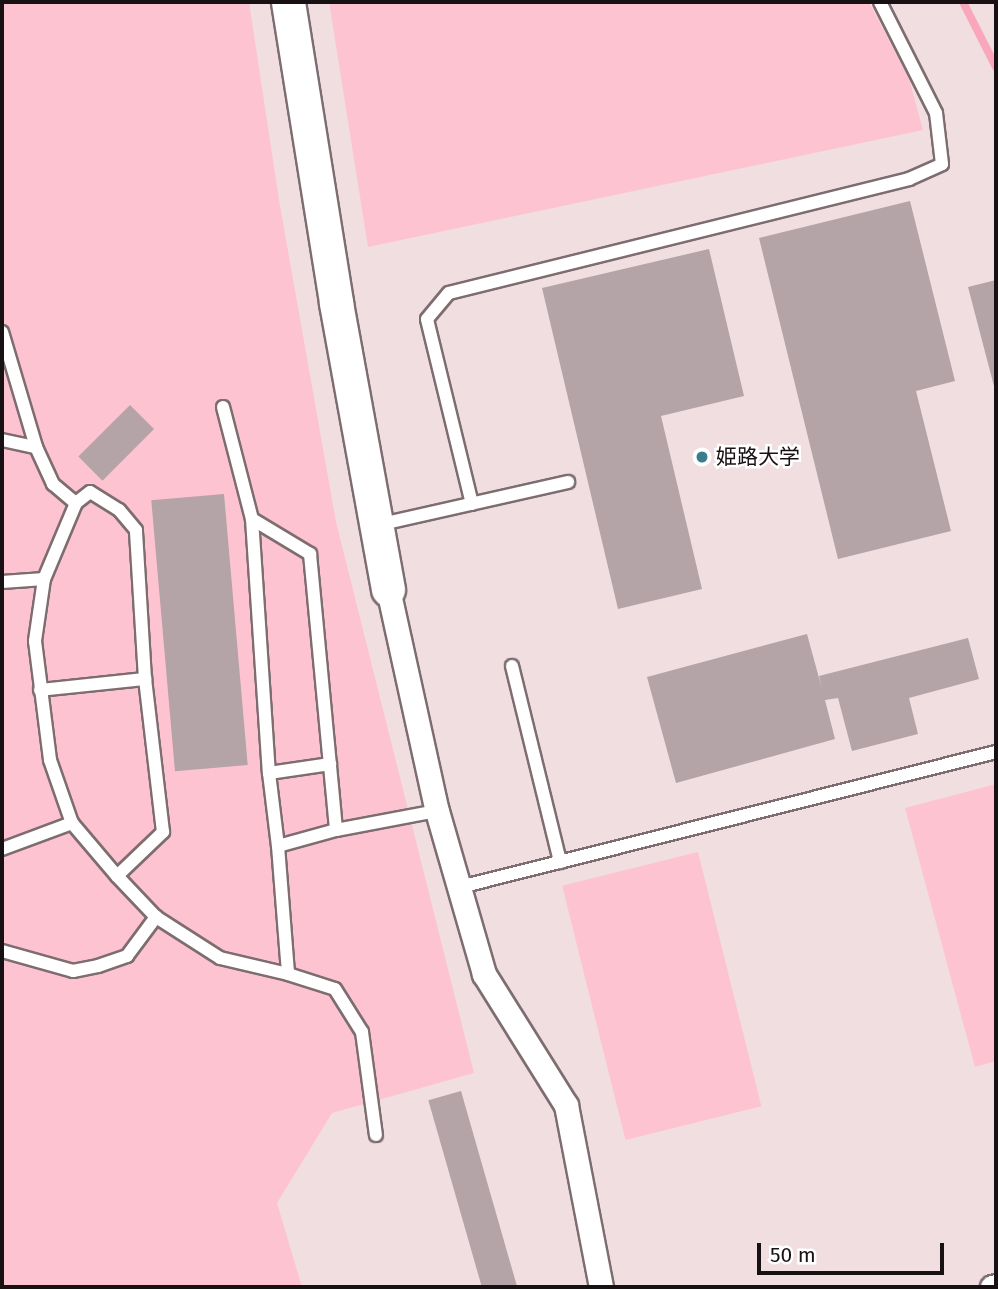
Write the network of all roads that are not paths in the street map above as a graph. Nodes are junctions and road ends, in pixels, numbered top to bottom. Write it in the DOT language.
graph roads {
  1 [pos="288,2"];
  2 [pos="880,2"];
  3 [pos="2,332"];
  4 [pos="223,407"];
  5 [pos="2,440"];
  6 [pos="36,447"];
  7 [pos="568,482"];
  8 [pos="76,503"];
  9 [pos="472,504"];
  10 [pos="252,519"];
  11 [pos="375,526"];
  12 [pos="44,579"];
  13 [pos="2,582"];
  14 [pos="388,589"];
  15 [pos="512,666"];
  16 [pos="145,679"];
  17 [pos="40,690"];
  18 [pos="996,752"];
  19 [pos="330,764"];
  20 [pos="269,773"];
  21 [pos="437,811"];
  22 [pos="72,824"];
  23 [pos="336,830"];
  24 [pos="278,846"];
  25 [pos="2,849"];
  26 [pos="560,862"];
  27 [pos="117,876"];
  28 [pos="460,887"];
  29 [pos="156,917"];
  30 [pos="2,951"];
  31 [pos="288,974"];
  32 [pos="376,1135"];
  33 [pos="601,1287"];
  1 -- 11 [label="street"];
  2 -- 9 [label="lane"];
  3 -- 6 [label="lane"];
  4 -- 10 [label="lane"];
  5 -- 6 [label="lane"];
  6 -- 8 [label="lane"];
  7 -- 9 [label="lane"];
  8 -- 12 [label="lane"];
  8 -- 16 [label="lane"];
  9 -- 11 [label="lane"];
  10 -- 19 [label="lane"];
  10 -- 20 [label="lane"];
  11 -- 14 [label="street"];
  12 -- 13 [label="lane"];
  12 -- 17 [label="lane"];
  14 -- 21 [label="street"];
  15 -- 26 [label="lane"];
  16 -- 17 [label="lane"];
  16 -- 27 [label="lane"];
  17 -- 22 [label="lane"];
  18 -- 26 [label="lane"];
  19 -- 20 [label="lane"];
  19 -- 23 [label="lane"];
  20 -- 24 [label="lane"];
  21 -- 23 [label="lane"];
  21 -- 28 [label="street"];
  22 -- 25 [label="lane"];
  22 -- 27 [label="lane"];
  23 -- 24 [label="lane"];
  24 -- 31 [label="lane"];
  26 -- 28 [label="lane"];
  27 -- 29 [label="lane"];
  28 -- 33 [label="street"];
  29 -- 30 [label="lane"];
  29 -- 31 [label="lane"];
  31 -- 32 [label="lane"];
}
